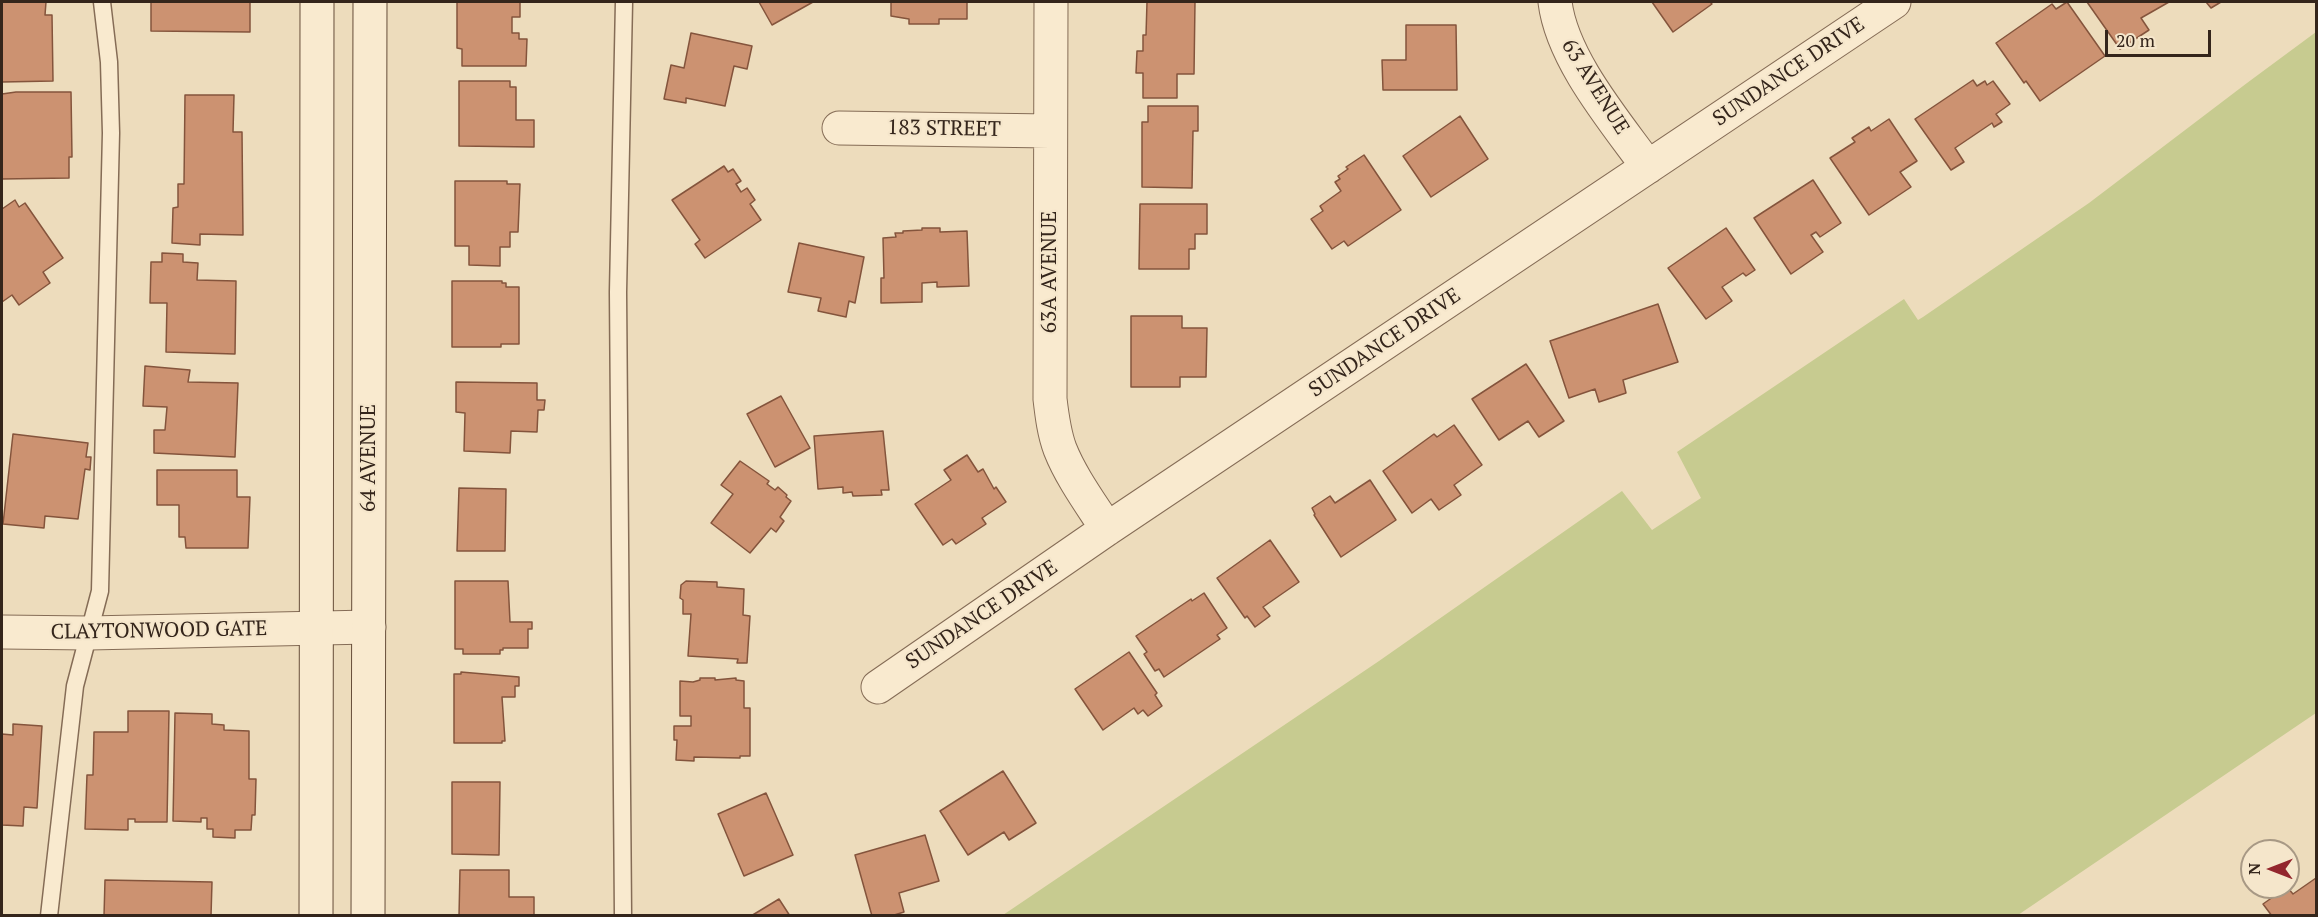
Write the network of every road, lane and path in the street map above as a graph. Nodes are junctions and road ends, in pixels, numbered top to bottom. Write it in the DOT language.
graph roads {
  1 [pos="102,2"];
  2 [pos="317,2"];
  3 [pos="370,2"];
  4 [pos="624,2"];
  5 [pos="1051,2"];
  6 [pos="1555,2"];
  7 [pos="1894,2"];
  8 [pos="838,128"];
  9 [pos="1050,131"];
  10 [pos="1648,167"];
  11 [pos="1107,529"];
  12 [pos="369,627"];
  13 [pos="316,628"];
  14 [pos="2,632"];
  15 [pos="89,633"];
  16 [pos="878,687"];
  17 [pos="49,915"];
  18 [pos="316,915"];
  19 [pos="368,915"];
  20 [pos="623,915"];
  1 -- 15 [label="lane"];
  2 -- 13 [label="street"];
  3 -- 12 [label="street, 64 AVENUE"];
  4 -- 20 [label="lane"];
  5 -- 9 [label="street, 63A AVENUE"];
  6 -- 10 [label="street, 63 AVENUE"];
  7 -- 10 [label="street, SUNDANCE DRIVE"];
  8 -- 9 [label="street, 183 STREET"];
  9 -- 11 [label="street, 63A AVENUE"];
  10 -- 11 [label="street, SUNDANCE DRIVE"];
  11 -- 16 [label="street, SUNDANCE DRIVE"];
  12 -- 13 [label="street, CLAYTONWOOD GATE"];
  12 -- 19 [label="street, 64 AVENUE"];
  13 -- 15 [label="street, CLAYTONWOOD GATE"];
  13 -- 18 [label="street"];
  14 -- 15 [label="street, CLAYTONWOOD GATE"];
  15 -- 17 [label="lane"];
}
